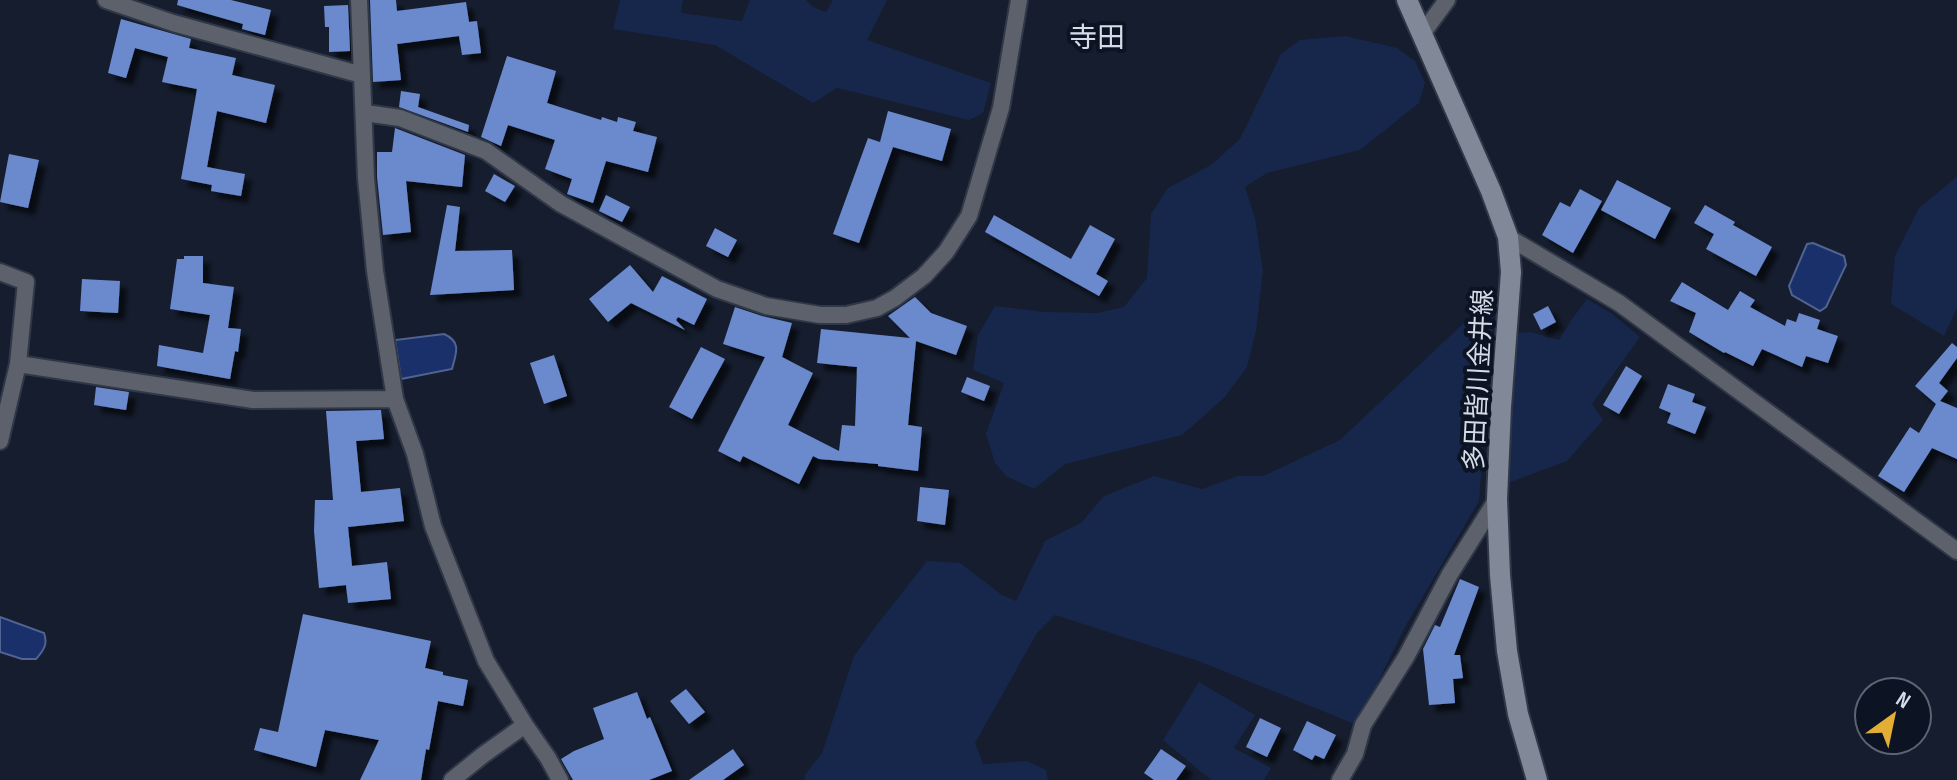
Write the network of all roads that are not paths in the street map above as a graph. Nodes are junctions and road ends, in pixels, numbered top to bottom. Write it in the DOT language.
graph roads {
  1 [pos="106,0"];
  2 [pos="359,0"];
  3 [pos="1019,0"];
  4 [pos="1407,0"];
  5 [pos="1447,0"];
  6 [pos="1422,34"];
  7 [pos="362,75"];
  8 [pos="365,113"];
  9 [pos="1508,237"];
  10 [pos="0,272"];
  11 [pos="18,364"];
  12 [pos="395,399"];
  13 [pos="0,441"];
  14 [pos="1497,499"];
  15 [pos="1957,551"];
  16 [pos="525,725"];
  17 [pos="452,780"];
  18 [pos="560,780"];
  19 [pos="1340,780"];
  20 [pos="1537,780"];
  1 -- 7 [label="street"];
  2 -- 7 [label="street"];
  3 -- 8 [label="street"];
  4 -- 6 [label="main road, 多田皆川金井線"];
  5 -- 6 [label="street"];
  6 -- 9 [label="main road, 多田皆川金井線"];
  7 -- 8 [label="street"];
  8 -- 12 [label="street"];
  9 -- 14 [label="main road, 多田皆川金井線"];
  9 -- 15 [label="street"];
  10 -- 11 [label="street"];
  11 -- 12 [label="street"];
  11 -- 13 [label="street"];
  12 -- 16 [label="street"];
  14 -- 19 [label="street"];
  14 -- 20 [label="main road, 多田皆川金井線"];
  16 -- 17 [label="street"];
  16 -- 18 [label="street"];
}
